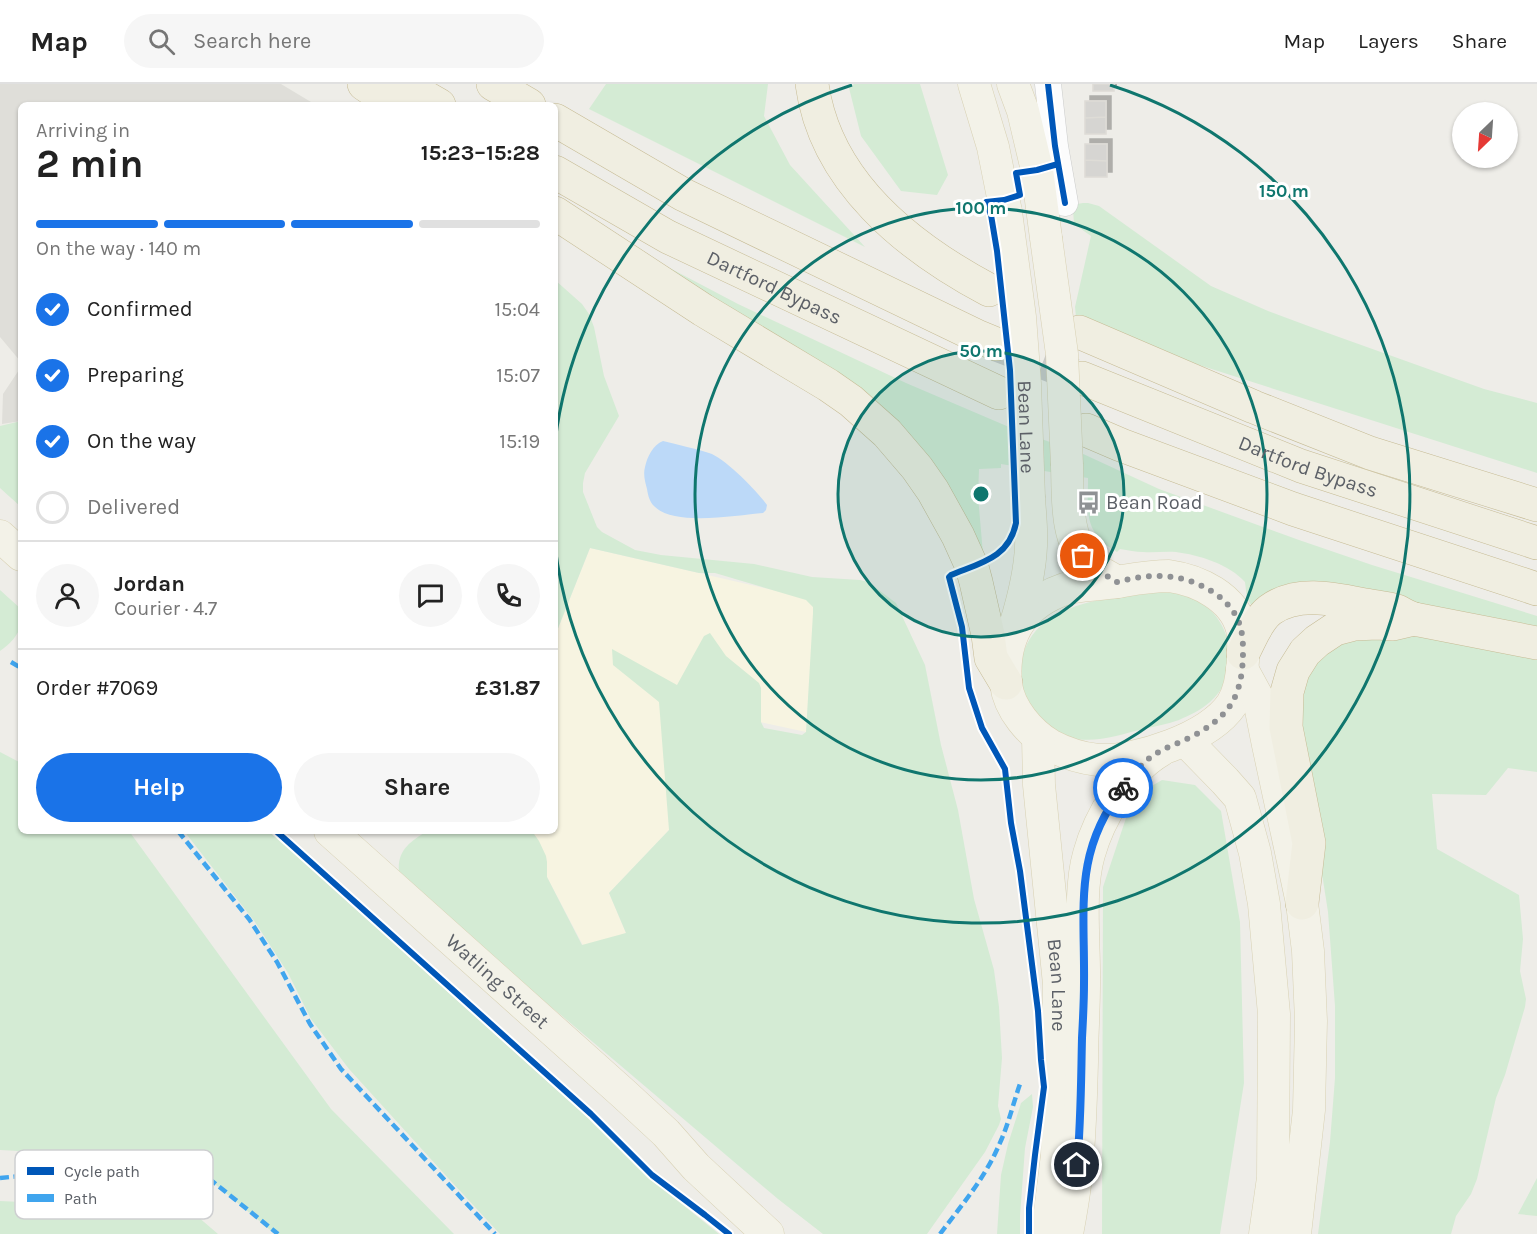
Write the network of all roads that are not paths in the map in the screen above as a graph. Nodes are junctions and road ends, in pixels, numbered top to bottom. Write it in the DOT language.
graph roads {
  1 [pos="364,84"];
  2 [pos="402,84"];
  3 [pos="493,84"];
  4 [pos="812,84"];
  5 [pos="974,84"];
  6 [pos="1013,84"];
  7 [pos="1048,84"];
  8 [pos="391,102"];
  9 [pos="434,102"];
  10 [pos="524,102"];
  11 [pos="558,122"];
  12 [pos="558,174"];
  13 [pos="1072,198"];
  14 [pos="558,215"];
  15 [pos="989,290"];
  16 [pos="1079,332"];
  17 [pos="996,344"];
  18 [pos="1082,378"];
  19 [pos="999,393"];
  20 [pos="1086,430"];
  21 [pos="1537,505"];
  22 [pos="0,536"];
  23 [pos="1537,543"];
  24 [pos="18,552"];
  25 [pos="1117,582"];
  26 [pos="1537,589"];
  27 [pos="1414,619"];
  28 [pos="1013,630"];
  29 [pos="1537,643"];
  30 [pos="1243,661"];
  31 [pos="1006,683"];
  32 [pos="1038,737"];
  33 [pos="1185,740"];
  34 [pos="333,834"];
  35 [pos="1302,903"];
  36 [pos="666,1133"];
  37 [pos="754,1234"];
  38 [pos="768,1234"];
  39 [pos="788,1234"];
  40 [pos="1047,1234"];
  41 [pos="1067,1234"];
  42 [pos="1265,1234"];
  43 [pos="1295,1234"];
  1 -- 8 [label="highway"];
  2 -- 9 [label="highway"];
  3 -- 10 [label="highway"];
  4 -- 15 [label="highway"];
  5 -- 28 [label="main road, Bean Lane, bridge"];
  6 -- 25 [label="main road, Bean Lane, bridge"];
  7 -- 13 [label="street"];
  11 -- 17 [label="highway"];
  12 -- 19 [label="highway, Dartford Bypass"];
  14 -- 31 [label="highway"];
  16 -- 21 [label="highway"];
  18 -- 23 [label="highway, Dartford Bypass"];
  20 -- 26 [label="highway"];
  22 -- 24 [label="main road"];
  25 -- 28 [label="main road"];
  25 -- 30 [label="main road"];
  27 -- 29 [label="highway"];
  27 -- 30 [label="highway"];
  27 -- 35 [label="highway"];
  28 -- 31 [label="main road, Bean Lane"];
  30 -- 33 [label="main road"];
  30 -- 35 [label="main road"];
  31 -- 32 [label="main road"];
  32 -- 33 [label="main road"];
  32 -- 40 [label="main road, Bean Lane"];
  33 -- 41 [label="main road, Bean Lane"];
  33 -- 42 [label="main road"];
  34 -- 36 [label="main road, Watling Street"];
  35 -- 43 [label="main road"];
  36 -- 37 [label="main road"];
  36 -- 38 [label="main road, Watling Street"];
  36 -- 39 [label="main road, Watling Street"];
}
